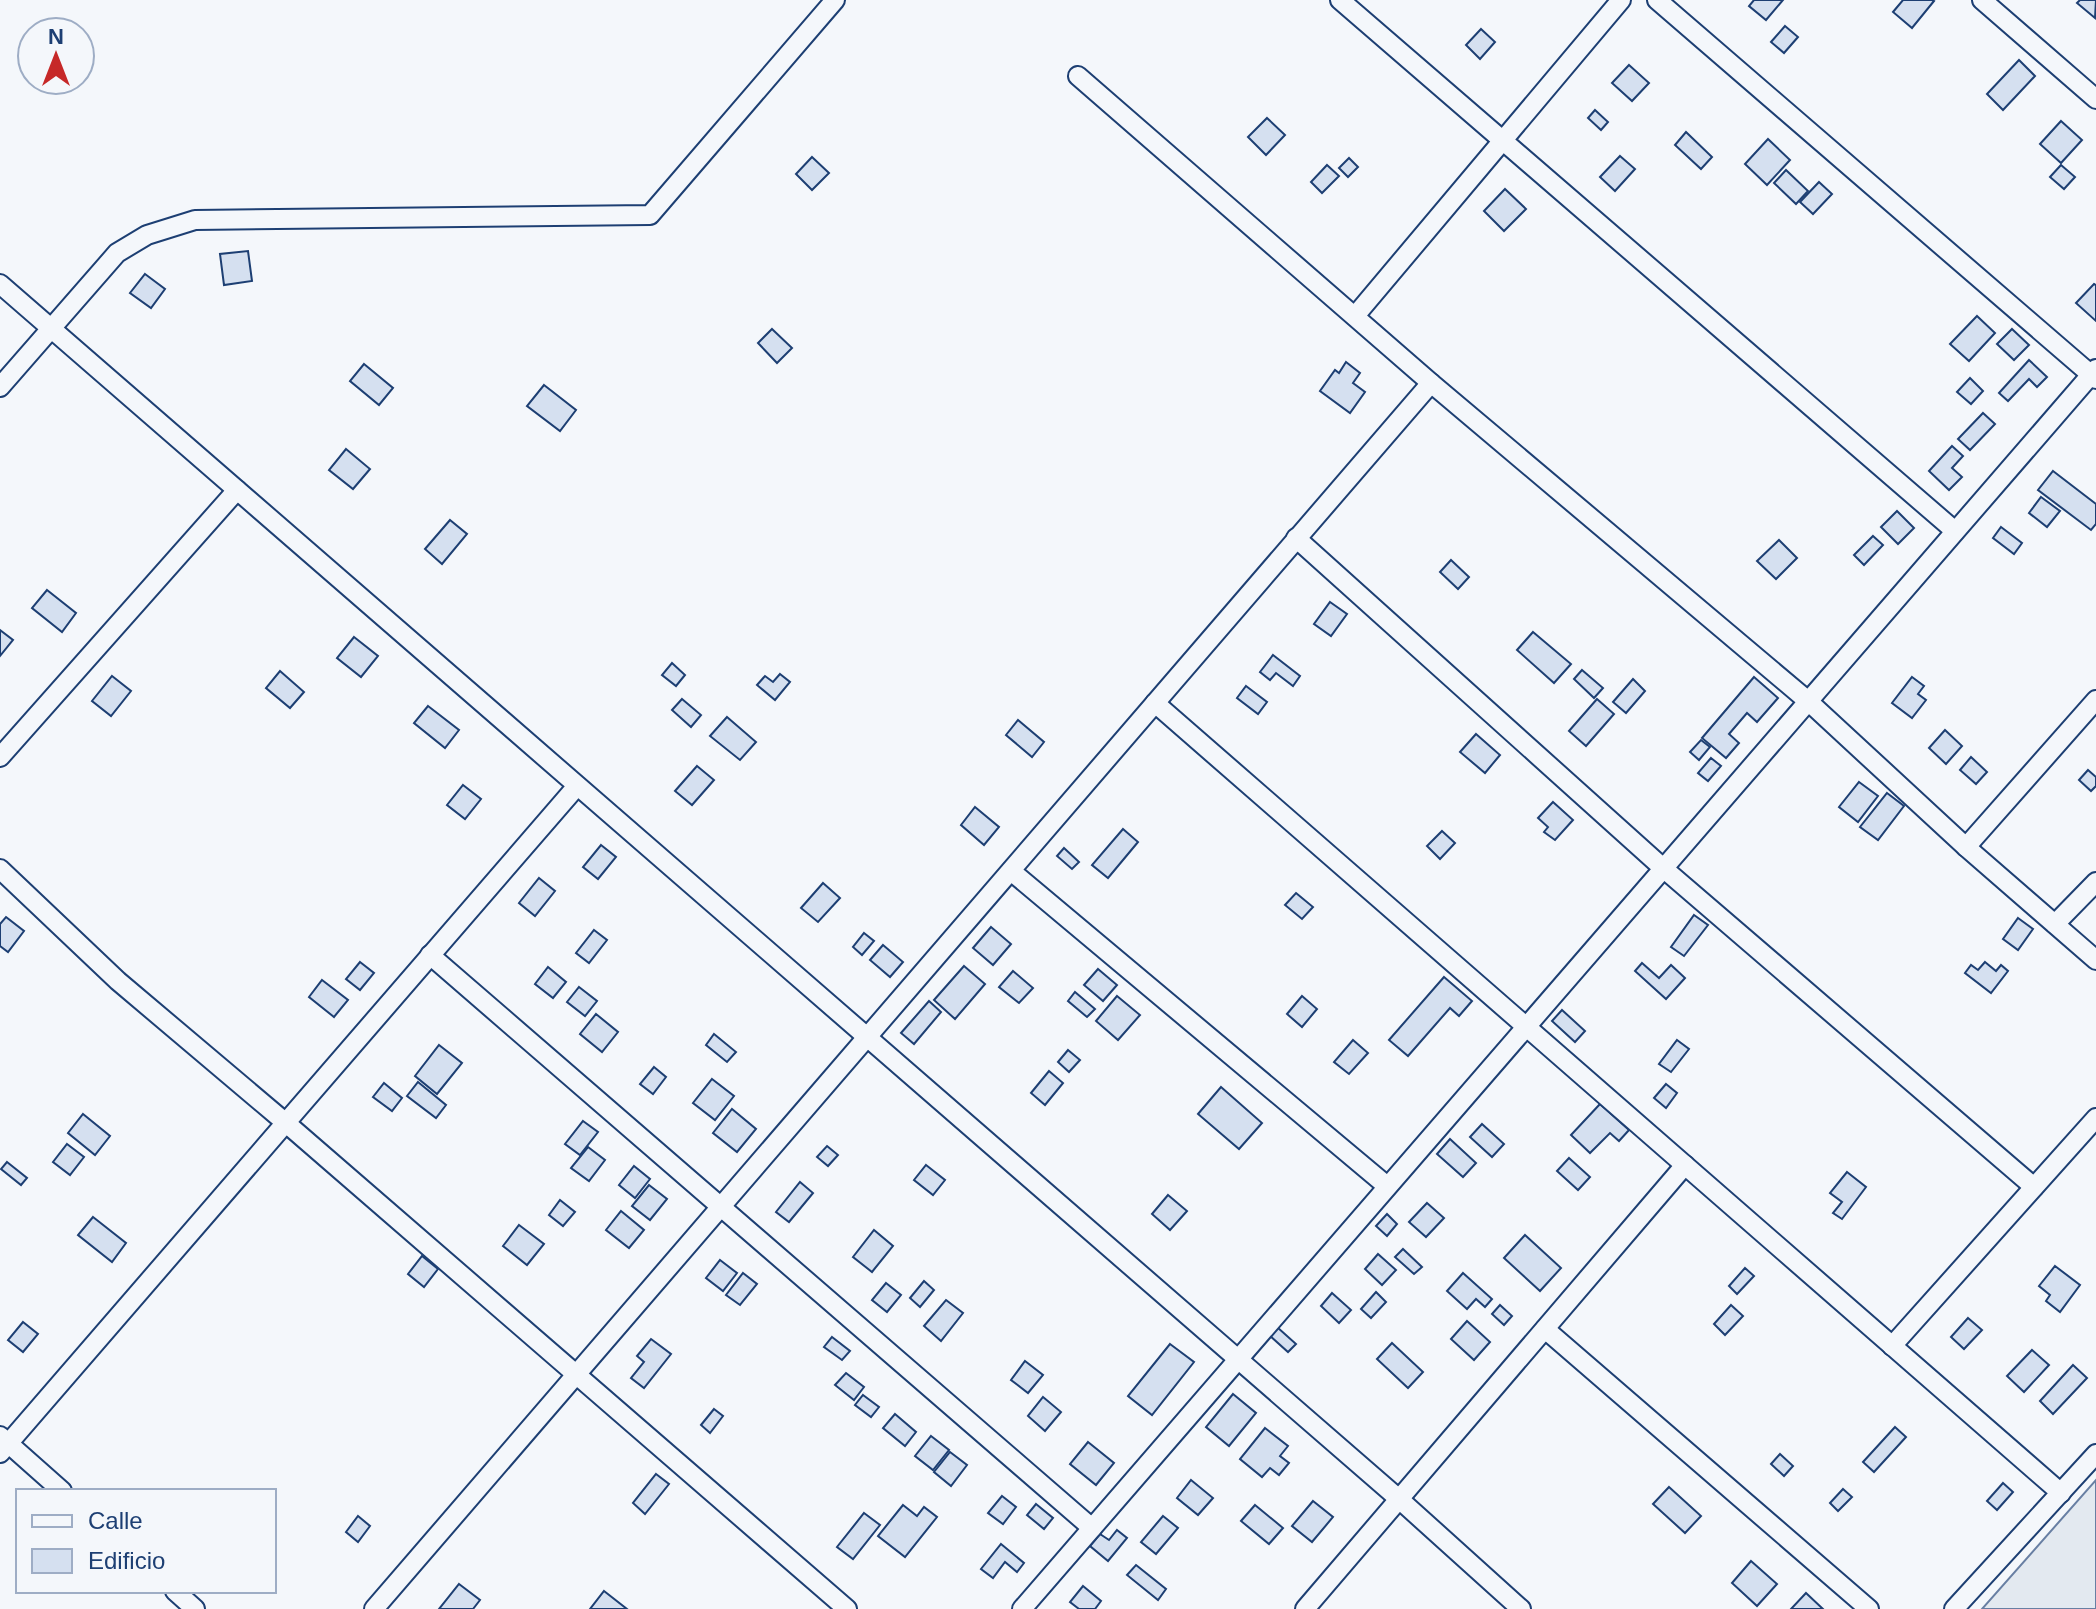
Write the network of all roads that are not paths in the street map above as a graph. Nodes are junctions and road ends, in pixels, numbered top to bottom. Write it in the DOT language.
graph roads {
  1 [pos="835,0"];
  2 [pos="1340,0"];
  3 [pos="1621,0"];
  4 [pos="1657,0"];
  5 [pos="1982,0"];
  6 [pos="1078,76"];
  7 [pos="2096,99"];
  8 [pos="1503,141"];
  9 [pos="0,284"];
  10 [pos="1355,316"];
  11 [pos="51,329"];
  12 [pos="2094,374"];
  13 [pos="1431,383"];
  14 [pos="0,387"];
  15 [pos="237,490"];
  16 [pos="1955,531"];
  17 [pos="1296,538"];
  18 [pos="2096,700"];
  19 [pos="1808,701"];
  20 [pos="1155,703"];
  21 [pos="0,757"];
  22 [pos="577,786"];
  23 [pos="1966,847"];
  24 [pos="1663,868"];
  25 [pos="0,869"];
  26 [pos="1011,871"];
  27 [pos="2096,882"];
  28 [pos="2055,924"];
  29 [pos="430,955"];
  30 [pos="2096,960"];
  31 [pos="1526,1026"];
  32 [pos="866,1039"];
  33 [pos="2096,1118"];
  34 [pos="286,1123"];
  35 [pos="1685,1165"];
  36 [pos="1387,1186"];
  37 [pos="2034,1187"];
  38 [pos="721,1207"];
  39 [pos="1545,1329"];
  40 [pos="1892,1346"];
  41 [pos="1236,1360"];
  42 [pos="577,1375"];
  43 [pos="3,1444"];
  44 [pos="2096,1454"];
  45 [pos="59,1489"];
  46 [pos="2061,1493"];
  47 [pos="1399,1499"];
  48 [pos="1092,1528"];
  49 [pos="177,1593"];
  50 [pos="195,1609"];
  51 [pos="374,1609"];
  52 [pos="847,1609"];
  53 [pos="1022,1609"];
  54 [pos="1305,1609"];
  55 [pos="1521,1609"];
  56 [pos="1869,1609"];
  57 [pos="1954,1609"];
  1 -- 11 [label="street"];
  2 -- 8 [label="street"];
  3 -- 8 [label="street"];
  4 -- 12 [label="street"];
  5 -- 7 [label="street"];
  6 -- 10 [label="street"];
  8 -- 10 [label="street"];
  8 -- 16 [label="street"];
  9 -- 11 [label="street"];
  10 -- 13 [label="street"];
  11 -- 14 [label="street"];
  11 -- 15 [label="street"];
  12 -- 16 [label="street"];
  13 -- 17 [label="street"];
  13 -- 19 [label="street"];
  15 -- 21 [label="street"];
  15 -- 22 [label="street"];
  16 -- 19 [label="street"];
  17 -- 20 [label="street"];
  17 -- 24 [label="street"];
  18 -- 23 [label="street"];
  19 -- 23 [label="street"];
  19 -- 24 [label="street"];
  20 -- 26 [label="street"];
  20 -- 31 [label="street"];
  22 -- 29 [label="street"];
  22 -- 32 [label="street"];
  23 -- 28 [label="street"];
  24 -- 31 [label="street"];
  24 -- 37 [label="street"];
  25 -- 34 [label="street"];
  26 -- 32 [label="street"];
  26 -- 36 [label="street"];
  27 -- 28 [label="street"];
  28 -- 30 [label="street"];
  29 -- 34 [label="street"];
  29 -- 38 [label="street"];
  31 -- 35 [label="street"];
  31 -- 36 [label="street"];
  32 -- 38 [label="street"];
  32 -- 41 [label="street"];
  33 -- 37 [label="street"];
  34 -- 42 [label="street"];
  34 -- 43 [label="street"];
  35 -- 39 [label="street"];
  35 -- 40 [label="street"];
  36 -- 41 [label="street"];
  37 -- 40 [label="street"];
  38 -- 42 [label="street"];
  38 -- 48 [label="street"];
  39 -- 47 [label="street"];
  39 -- 56 [label="street"];
  40 -- 46 [label="street"];
  41 -- 47 [label="street"];
  41 -- 48 [label="street"];
  42 -- 51 [label="street"];
  42 -- 52 [label="street"];
  43 -- 45 [label="street"];
  44 -- 46 [label="street"];
  46 -- 57 [label="street"];
  47 -- 54 [label="street"];
  47 -- 55 [label="street"];
  48 -- 53 [label="street"];
  49 -- 50 [label="street"];
}
